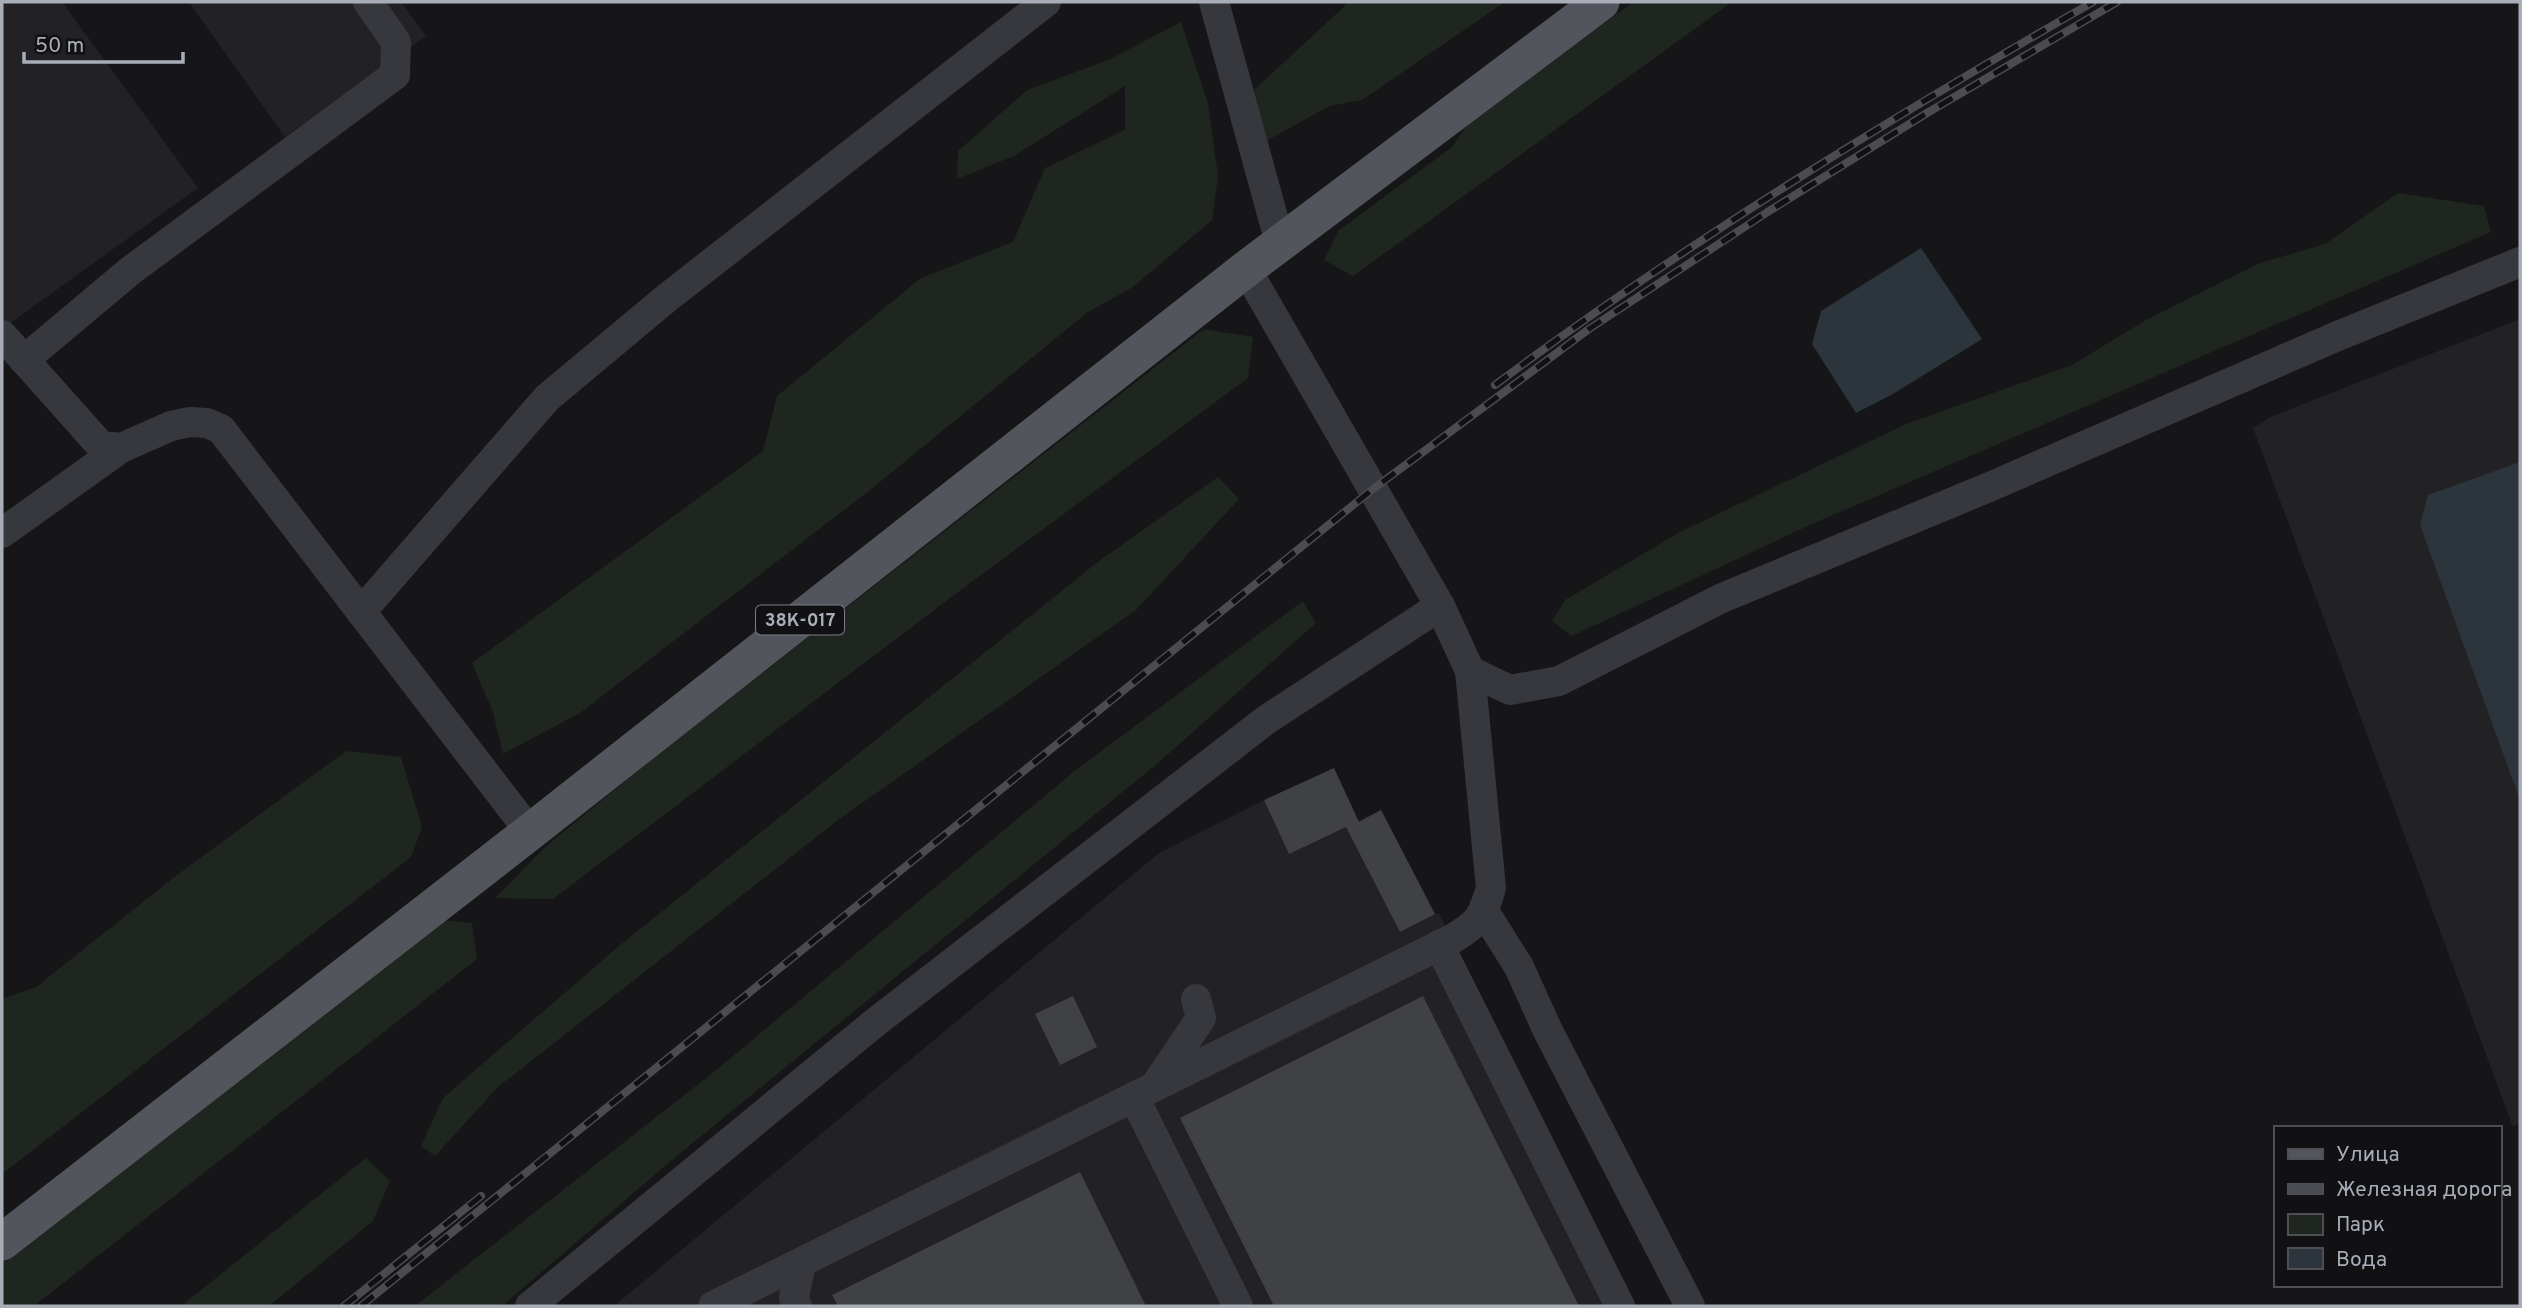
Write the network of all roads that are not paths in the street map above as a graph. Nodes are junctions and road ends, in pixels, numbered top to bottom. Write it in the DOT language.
graph roads {
  1 [pos="368,2"];
  2 [pos="1046,2"];
  3 [pos="1214,2"];
  4 [pos="1601,2"];
  5 [pos="1280,243"];
  6 [pos="2520,262"];
  7 [pos="1246,268"];
  8 [pos="2,335"];
  9 [pos="24,360"];
  10 [pos="121,448"];
  11 [pos="2,533"];
  12 [pos="1440,606"];
  13 [pos="361,612"];
  14 [pos="1470,671"];
  15 [pos="530,832"];
  16 [pos="1485,911"];
  17 [pos="1439,945"];
  18 [pos="1196,999"];
  19 [pos="1144,1092"];
  20 [pos="2,1242"];
  21 [pos="801,1263"];
  22 [pos="530,1306"];
  23 [pos="713,1306"];
  24 [pos="797,1306"];
  25 [pos="1238,1306"];
  26 [pos="1620,1306"];
  27 [pos="1690,1306"];
  1 -- 9 [label="street"];
  2 -- 13 [label="street"];
  3 -- 5 [label="street"];
  4 -- 5 [label="main road, 38К-017"];
  5 -- 7 [label="main road, 38К-017"];
  6 -- 14 [label="street"];
  7 -- 12 [label="street"];
  7 -- 15 [label="main road, 38К-017"];
  8 -- 9 [label="street"];
  9 -- 10 [label="street"];
  10 -- 11 [label="street"];
  10 -- 13 [label="street"];
  12 -- 14 [label="street"];
  12 -- 22 [label="street"];
  13 -- 15 [label="street"];
  14 -- 16 [label="street"];
  15 -- 20 [label="main road, 38К-017"];
  16 -- 17 [label="street"];
  16 -- 27 [label="street"];
  17 -- 19 [label="street"];
  17 -- 26 [label="street"];
  18 -- 19 [label="street"];
  19 -- 21 [label="street"];
  19 -- 25 [label="street"];
  21 -- 23 [label="street"];
  21 -- 24 [label="street"];
}
